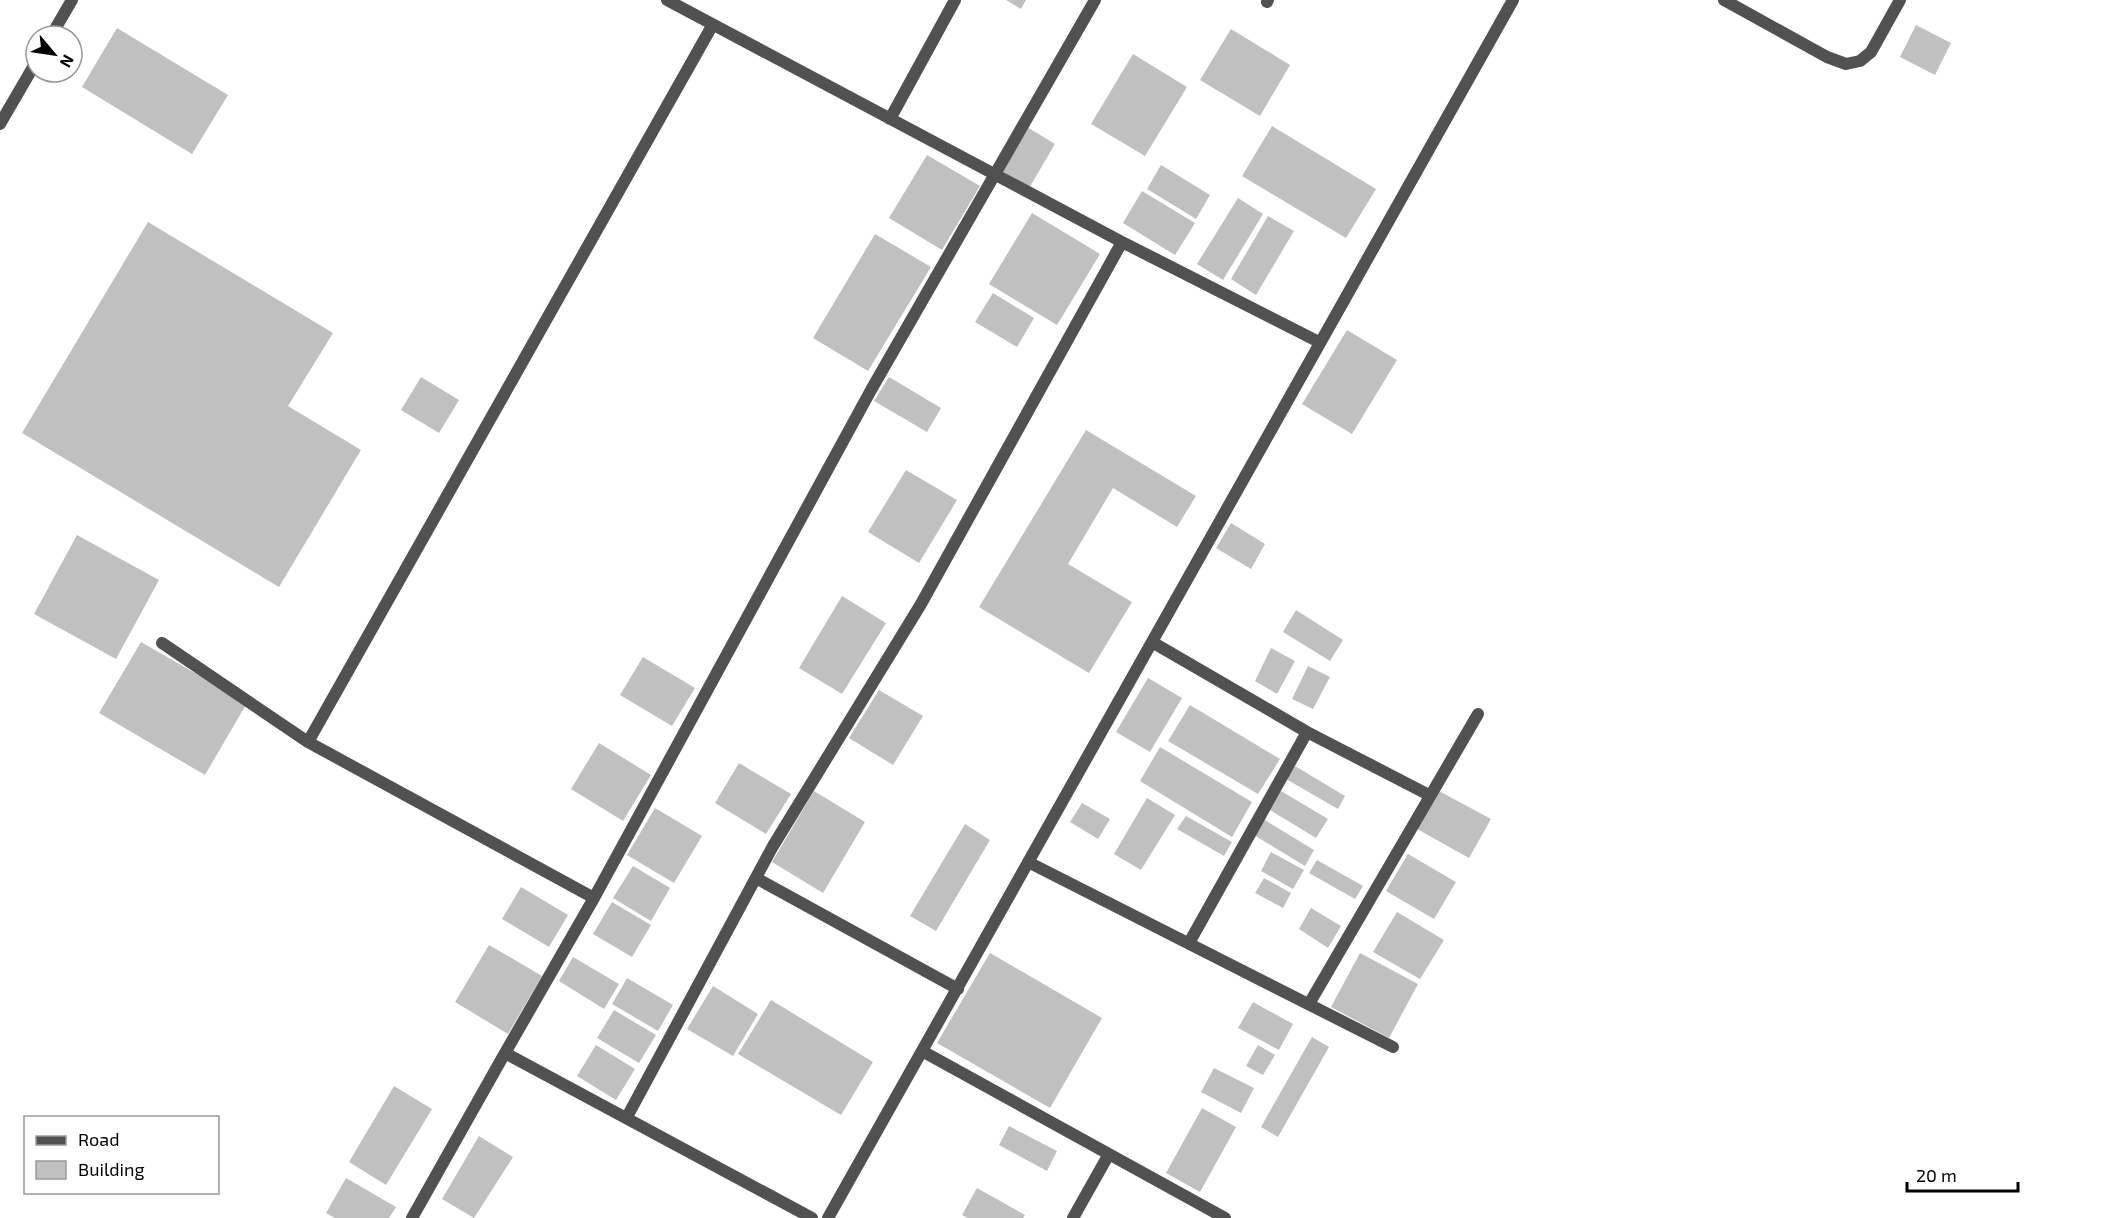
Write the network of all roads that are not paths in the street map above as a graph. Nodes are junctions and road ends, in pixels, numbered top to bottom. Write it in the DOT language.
graph roads {
  1 [pos="72,0"];
  2 [pos="666,0"];
  3 [pos="955,0"];
  4 [pos="1095,0"];
  5 [pos="1513,0"];
  6 [pos="1724,0"];
  7 [pos="1900,0"];
  8 [pos="1739,4"];
  9 [pos="58,24"];
  10 [pos="712,26"];
  11 [pos="24,83"];
  12 [pos="890,119"];
  13 [pos="0,124"];
  14 [pos="997,175"];
  15 [pos="1122,242"];
  16 [pos="1319,342"];
  17 [pos="1152,642"];
  18 [pos="162,643"];
  19 [pos="1478,714"];
  20 [pos="1307,732"];
  21 [pos="308,742"];
  22 [pos="1429,795"];
  23 [pos="1028,862"];
  24 [pos="756,878"];
  25 [pos="594,898"];
  26 [pos="1190,943"];
  27 [pos="958,988"];
  28 [pos="1309,1004"];
  29 [pos="1393,1047"];
  30 [pos="922,1051"];
  31 [pos="505,1053"];
  32 [pos="627,1117"];
  33 [pos="1109,1154"];
  34 [pos="412,1218"];
  35 [pos="812,1218"];
  36 [pos="828,1218"];
  37 [pos="1073,1218"];
  38 [pos="1224,1218"];
  1 -- 9 [label="street"];
  2 -- 10 [label="street"];
  3 -- 12 [label="street"];
  4 -- 14 [label="street"];
  5 -- 16 [label="street"];
  6 -- 8 [label="street"];
  7 -- 8 [label="street"];
  10 -- 12 [label="street"];
  10 -- 21 [label="street"];
  11 -- 13 [label="street"];
  12 -- 14 [label="street"];
  14 -- 15 [label="street"];
  14 -- 25 [label="street"];
  15 -- 16 [label="street"];
  15 -- 24 [label="street"];
  16 -- 17 [label="street"];
  17 -- 20 [label="street"];
  17 -- 23 [label="street"];
  18 -- 21 [label="street"];
  19 -- 22 [label="street"];
  20 -- 22 [label="street"];
  20 -- 26 [label="street"];
  21 -- 25 [label="street"];
  22 -- 28 [label="street"];
  23 -- 26 [label="street"];
  23 -- 27 [label="street"];
  24 -- 27 [label="street"];
  24 -- 32 [label="street"];
  25 -- 31 [label="street"];
  26 -- 28 [label="street"];
  27 -- 30 [label="street"];
  28 -- 29 [label="street"];
  30 -- 33 [label="street"];
  30 -- 36 [label="street"];
  31 -- 32 [label="street"];
  31 -- 34 [label="street"];
  32 -- 35 [label="street"];
  33 -- 37 [label="street"];
  33 -- 38 [label="street"];
}
